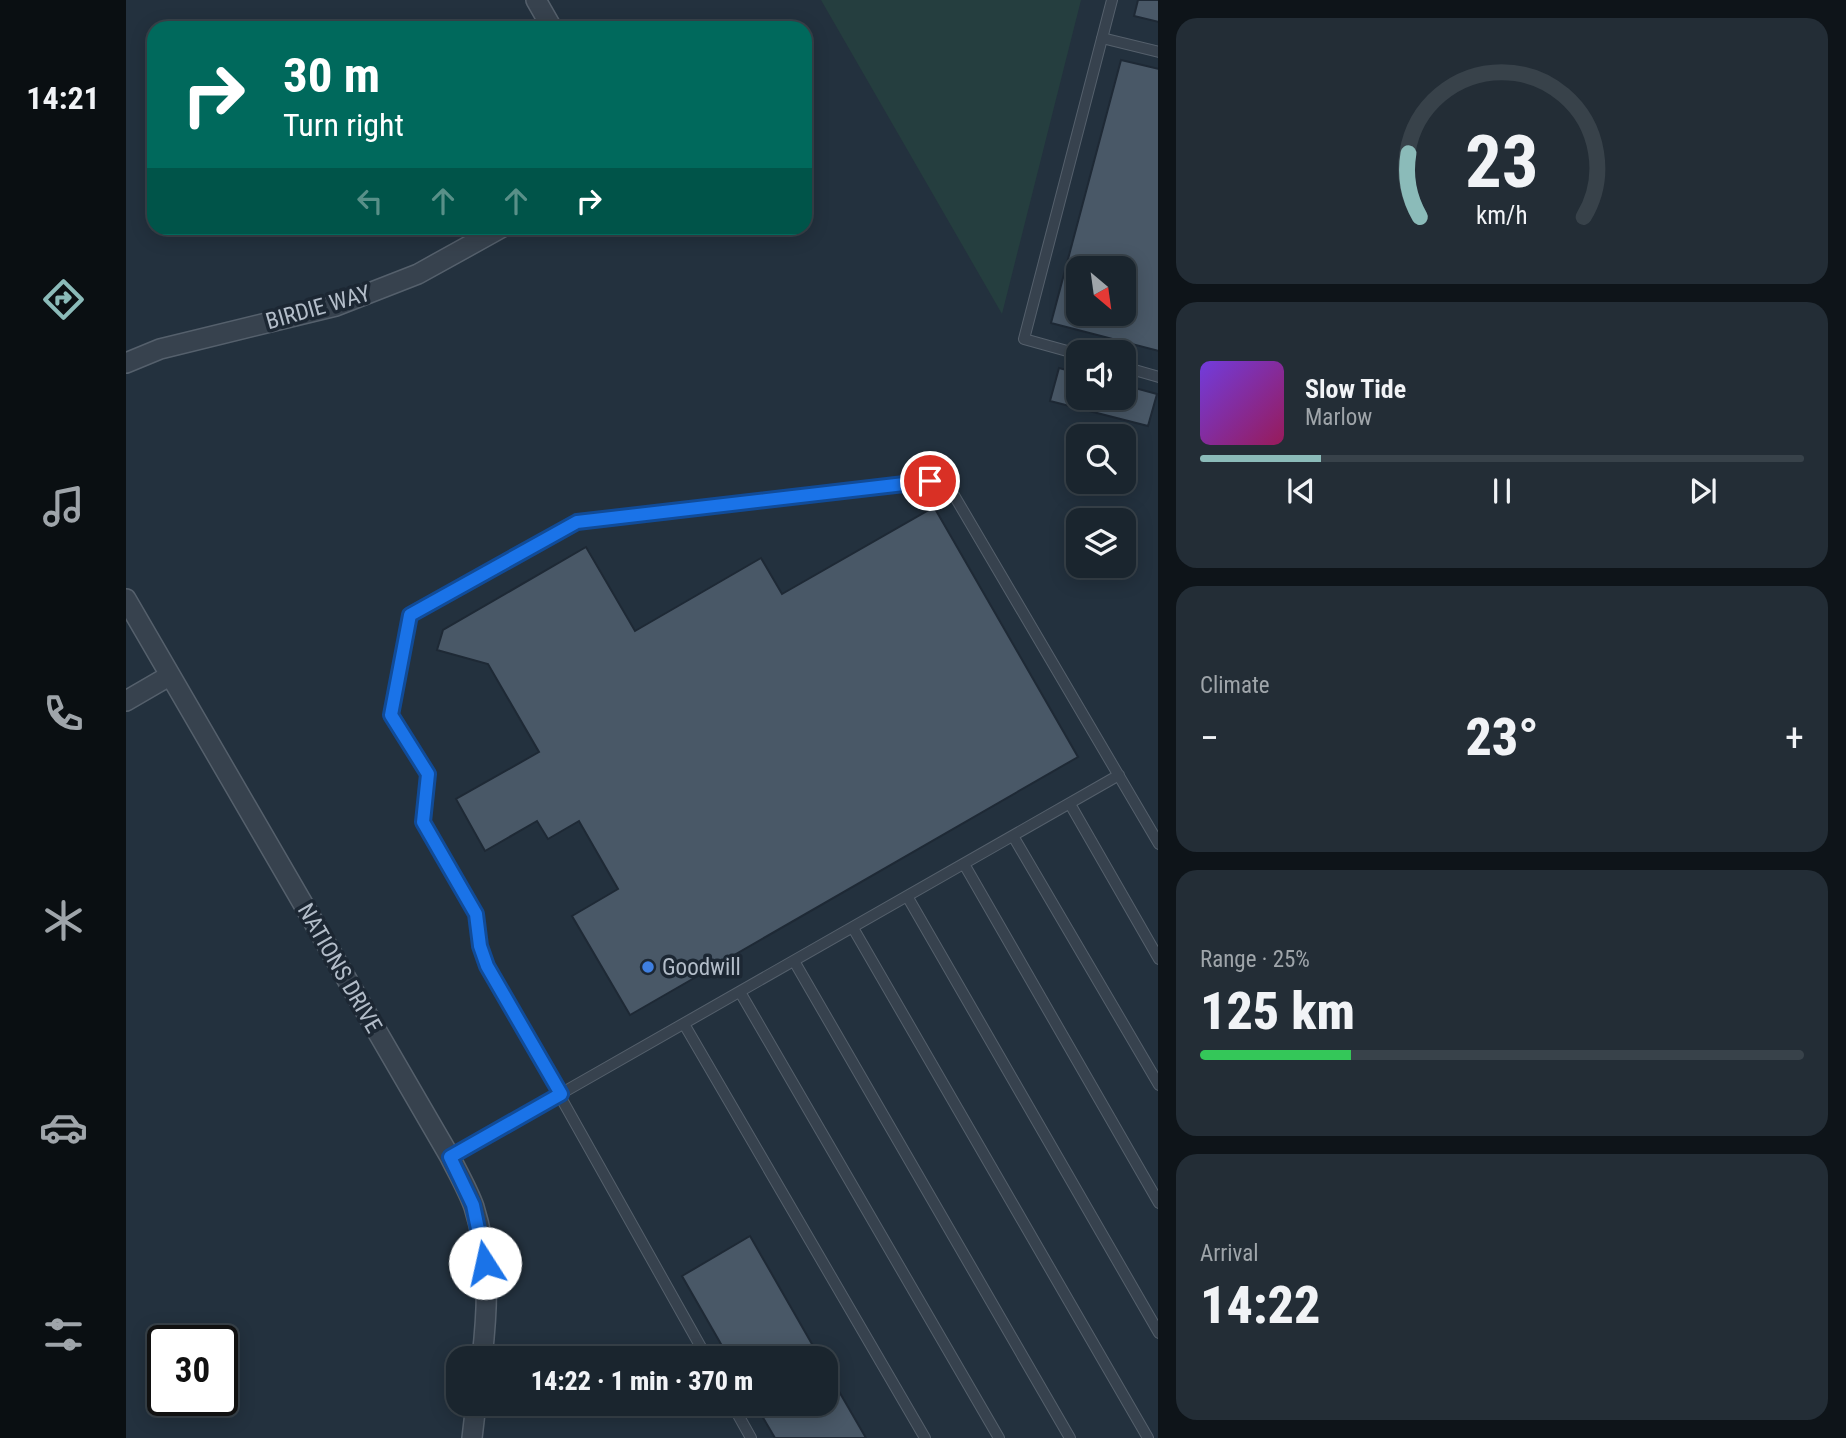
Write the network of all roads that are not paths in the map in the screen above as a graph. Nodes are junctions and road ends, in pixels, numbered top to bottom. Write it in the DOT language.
graph roads {
  1 [pos="536,0"];
  2 [pos="1112,0"];
  3 [pos="548,21"];
  4 [pos="1102,38"];
  5 [pos="1158,52"];
  6 [pos="488,235"];
  7 [pos="1066,351"];
  8 [pos="126,363"];
  9 [pos="1136,371"];
  10 [pos="1158,377"];
  11 [pos="126,599"];
  12 [pos="169,676"];
  13 [pos="126,701"];
  14 [pos="1119,775"];
  15 [pos="1070,804"];
  16 [pos="1013,836"];
  17 [pos="1158,844"];
  18 [pos="964,864"];
  19 [pos="907,896"];
  20 [pos="853,928"];
  21 [pos="1158,959"];
  22 [pos="794,961"];
  23 [pos="740,992"];
  24 [pos="684,1024"];
  25 [pos="1158,1085"];
  26 [pos="561,1094"];
  27 [pos="450,1157"];
  28 [pos="1158,1203"];
  29 [pos="1158,1333"];
  30 [pos="484,1346"];
  31 [pos="700,1346"];
  32 [pos="475,1416"];
  33 [pos="739,1416"];
  34 [pos="472,1438"];
  35 [pos="751,1438"];
  36 [pos="925,1438"];
  37 [pos="999,1438"];
  38 [pos="1070,1438"];
  39 [pos="1148,1438"];
  1 -- 3 [label="street"];
  2 -- 4 [label="lane"];
  4 -- 5 [label="lane"];
  4 -- 7 [label="lane"];
  6 -- 8 [label="street, BIRDIE WAY"];
  9 -- 10 [label="lane"];
  11 -- 12 [label="street, NATIONS DRIVE"];
  12 -- 13 [label="street"];
  12 -- 27 [label="street, NATIONS DRIVE"];
  14 -- 15 [label="lane"];
  14 -- 17 [label="lane"];
  14 -- 26 [label="lane"];
  15 -- 16 [label="lane"];
  15 -- 21 [label="lane"];
  16 -- 18 [label="lane"];
  16 -- 25 [label="lane"];
  18 -- 19 [label="lane"];
  18 -- 28 [label="lane"];
  19 -- 20 [label="lane"];
  19 -- 29 [label="lane"];
  20 -- 22 [label="lane"];
  20 -- 39 [label="lane"];
  22 -- 23 [label="lane"];
  22 -- 38 [label="lane"];
  23 -- 24 [label="lane"];
  23 -- 37 [label="lane"];
  24 -- 26 [label="lane"];
  24 -- 36 [label="lane"];
  26 -- 27 [label="lane"];
  26 -- 31 [label="lane"];
  27 -- 30 [label="street, NATIONS DRIVE"];
  32 -- 34 [label="street"];
  33 -- 35 [label="lane"];
}
